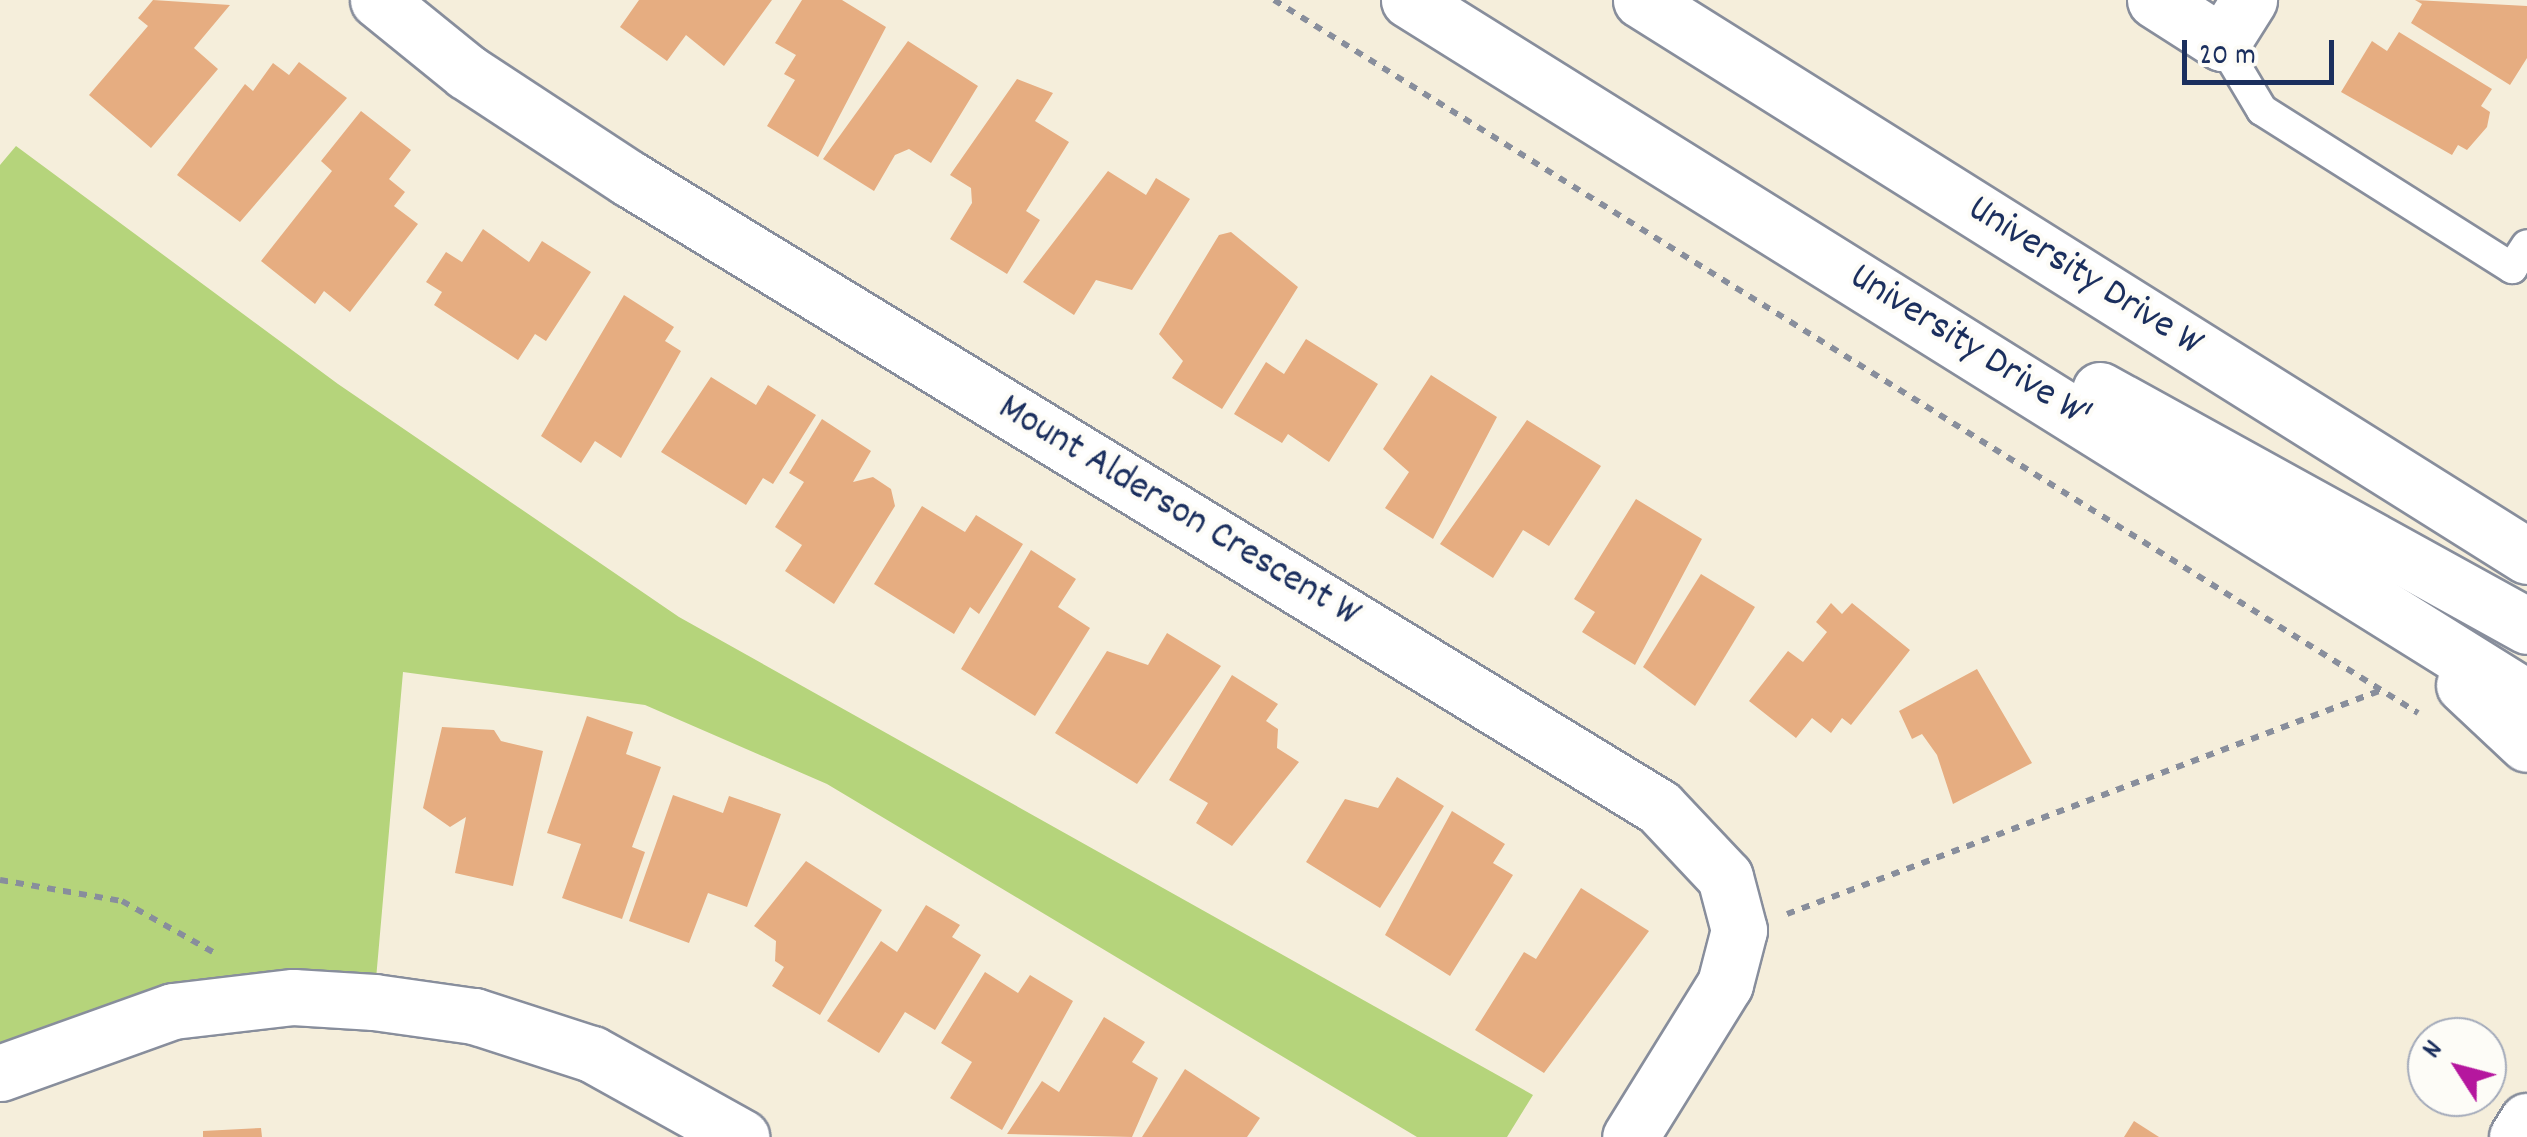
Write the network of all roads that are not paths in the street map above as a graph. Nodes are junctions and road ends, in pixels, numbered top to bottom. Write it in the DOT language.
graph roads {
  1 [pos="378,0"];
  2 [pos="1409,0"];
  3 [pos="1642,0"];
  4 [pos="2155,0"];
  5 [pos="2236,21"];
  6 [pos="1560,91"];
  7 [pos="2527,245"];
  8 [pos="2527,556"];
  9 [pos="2380,609"];
  10 [pos="2527,626"];
  11 [pos="2527,698"];
  12 [pos="2527,744"];
  13 [pos="0,1073"];
  14 [pos="2527,1121"];
  15 [pos="741,1137"];
  16 [pos="1630,1137"];
  17 [pos="2518,1137"];
  1 -- 16 [label="main road, Mount Alderson Crescent W"];
  2 -- 6 [label="main road, University Drive W'"];
  3 -- 8 [label="main road, University Drive W"];
  4 -- 5 [label="main road"];
  5 -- 7 [label="lane"];
  6 -- 9 [label="main road, University Drive W'"];
  6 -- 10 [label="main road"];
  9 -- 11 [label="main road, University Drive W'"];
  9 -- 12 [label="main road"];
  13 -- 15 [label="main road"];
  14 -- 17 [label="main road"];
}
